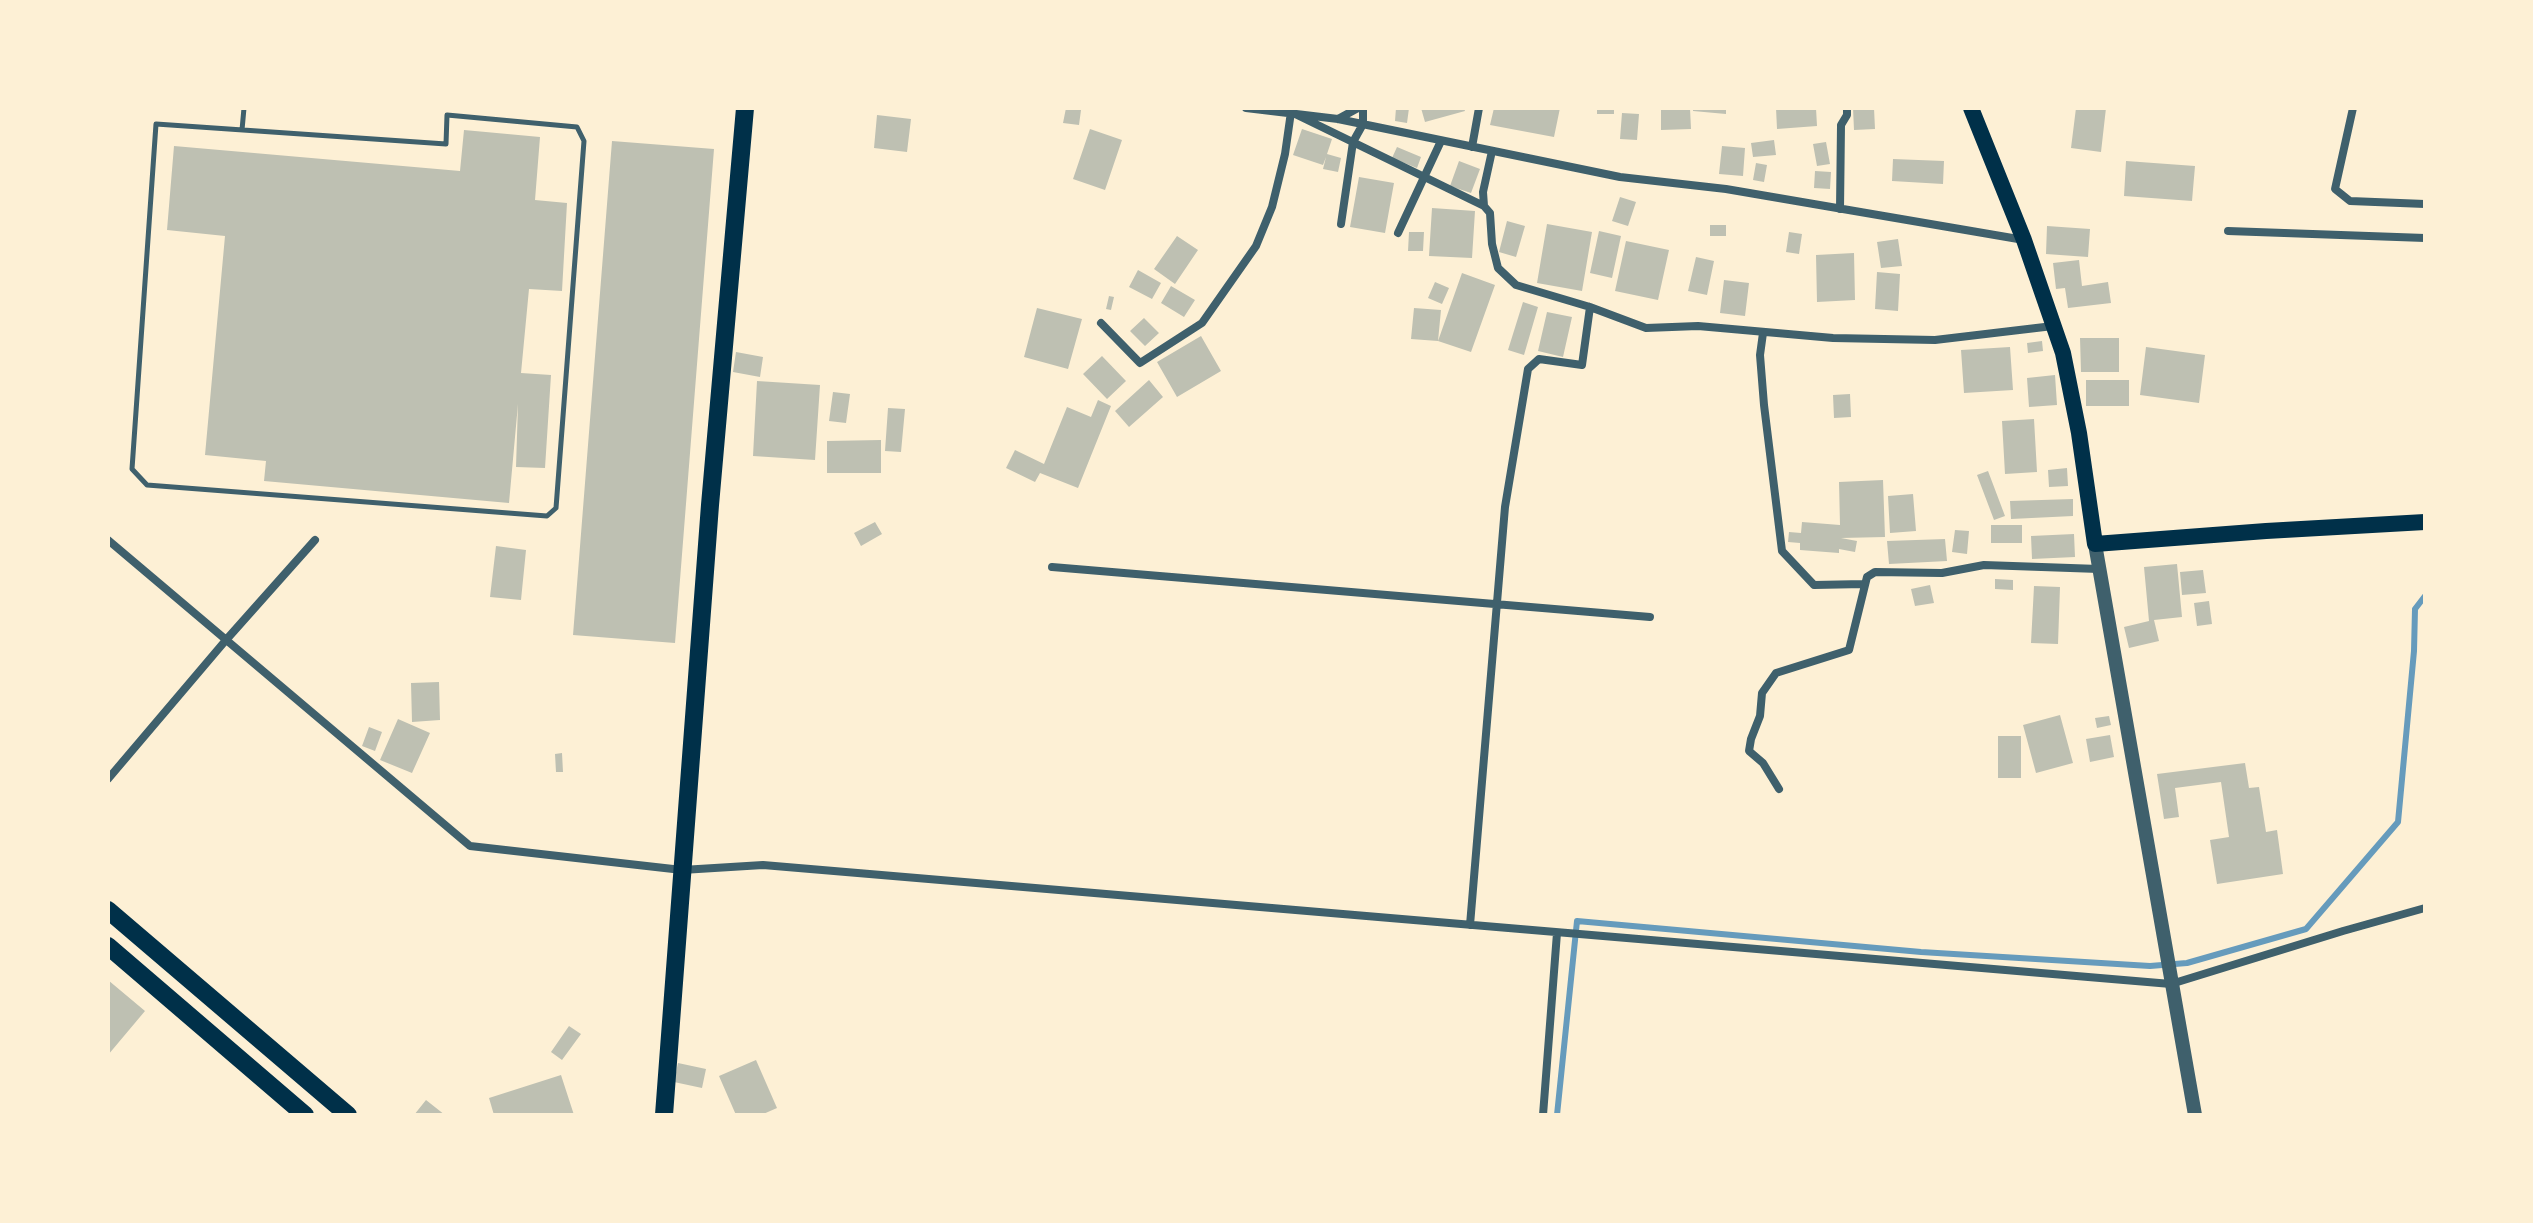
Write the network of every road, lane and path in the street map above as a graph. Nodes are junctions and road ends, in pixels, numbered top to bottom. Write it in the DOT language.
graph roads {
  1 [pos="244,108"];
  2 [pos="745,108"];
  3 [pos="1246,108"];
  4 [pos="1360,108"];
  5 [pos="1479,108"];
  6 [pos="1847,108"];
  7 [pos="1971,108"];
  8 [pos="2353,108"];
  9 [pos="1291,112"];
  10 [pos="1338,119"];
  11 [pos="1363,124"];
  12 [pos="242,130"];
  13 [pos="1441,141"];
  14 [pos="1353,142"];
  15 [pos="1472,147"];
  16 [pos="1492,151"];
  17 [pos="1425,177"];
  18 [pos="2425,204"];
  19 [pos="1484,206"];
  20 [pos="1840,209"];
  21 [pos="1341,224"];
  22 [pos="2228,231"];
  23 [pos="1398,233"];
  24 [pos="2425,238"];
  25 [pos="2024,240"];
  26 [pos="1590,307"];
  27 [pos="1101,323"];
  28 [pos="2053,326"];
  29 [pos="1763,333"];
  30 [pos="2425,522"];
  31 [pos="108,540"];
  32 [pos="315,540"];
  33 [pos="2095,544"];
  34 [pos="1052,567"];
  35 [pos="2099,569"];
  36 [pos="1864,584"];
  37 [pos="1496,604"];
  38 [pos="1650,617"];
  39 [pos="226,640"];
  40 [pos="108,779"];
  41 [pos="1779,789"];
  42 [pos="682,870"];
  43 [pos="2425,908"];
  44 [pos="108,910"];
  45 [pos="1470,925"];
  46 [pos="1557,933"];
  47 [pos="108,946"];
  48 [pos="2171,984"];
  49 [pos="305,1115"];
  50 [pos="348,1115"];
  51 [pos="664,1115"];
  52 [pos="1543,1115"];
  53 [pos="2195,1115"];
  1 -- 12 [label="lane"];
  2 -- 42 [label="main road"];
  3 -- 9 [label="street"];
  4 -- 10 [label="street"];
  4 -- 11 [label="street"];
  5 -- 15 [label="street"];
  6 -- 20 [label="street"];
  7 -- 25 [label="main road"];
  8 -- 18 [label="street"];
  9 -- 10 [label="street"];
  9 -- 14 [label="street"];
  9 -- 27 [label="street"];
  10 -- 11 [label="street"];
  11 -- 13 [label="street"];
  11 -- 14 [label="street"];
  12 -- 12 [label="lane"];
  13 -- 15 [label="street"];
  13 -- 17 [label="street"];
  14 -- 17 [label="street"];
  14 -- 21 [label="street"];
  15 -- 16 [label="street"];
  16 -- 19 [label="street"];
  16 -- 20 [label="street"];
  17 -- 19 [label="street"];
  17 -- 23 [label="street"];
  19 -- 26 [label="street"];
  20 -- 25 [label="street"];
  22 -- 24 [label="street"];
  25 -- 28 [label="main road"];
  26 -- 29 [label="street"];
  26 -- 37 [label="street"];
  28 -- 29 [label="street"];
  28 -- 33 [label="main road"];
  29 -- 36 [label="street"];
  30 -- 33 [label="main road"];
  31 -- 39 [label="street"];
  32 -- 39 [label="street"];
  33 -- 35 [label="street"];
  34 -- 37 [label="street"];
  35 -- 36 [label="street"];
  35 -- 48 [label="street"];
  36 -- 41 [label="street"];
  37 -- 38 [label="street"];
  37 -- 45 [label="street"];
  39 -- 40 [label="street"];
  39 -- 42 [label="street"];
  42 -- 45 [label="street"];
  42 -- 51 [label="main road"];
  43 -- 48 [label="street"];
  44 -- 50 [label="main road"];
  45 -- 46 [label="street"];
  46 -- 48 [label="street"];
  46 -- 52 [label="street"];
  47 -- 49 [label="main road"];
  48 -- 53 [label="street"];
}
